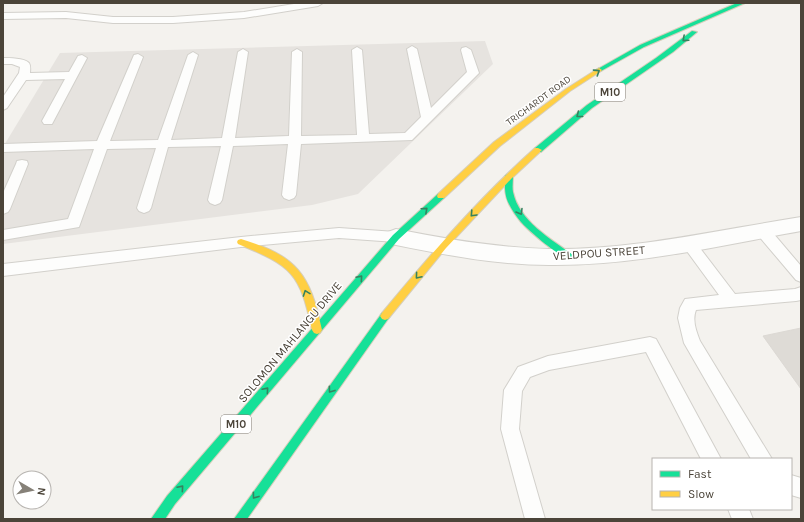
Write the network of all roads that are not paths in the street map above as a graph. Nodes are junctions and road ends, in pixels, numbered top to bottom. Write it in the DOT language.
graph roads {
  1 [pos="318,3"];
  2 [pos="742,3"];
  3 [pos="715,15"];
  4 [pos="3,16"];
  5 [pos="412,49"];
  6 [pos="357,50"];
  7 [pos="466,50"];
  8 [pos="244,52"];
  9 [pos="297,52"];
  10 [pos="193,55"];
  11 [pos="138,57"];
  12 [pos="82,58"];
  13 [pos="3,61"];
  14 [pos="73,75"];
  15 [pos="23,77"];
  16 [pos="3,106"];
  17 [pos="427,118"];
  18 [pos="48,121"];
  19 [pos="363,138"];
  20 [pos="295,140"];
  21 [pos="228,142"];
  22 [pos="163,144"];
  23 [pos="102,145"];
  24 [pos="3,148"];
  25 [pos="22,164"];
  26 [pos="509,176"];
  27 [pos="289,195"];
  28 [pos="215,200"];
  29 [pos="144,208"];
  30 [pos="3,209"];
  31 [pos="801,224"];
  32 [pos="762,230"];
  33 [pos="3,235"];
  34 [pos="396,237"];
  35 [pos="241,242"];
  36 [pos="688,243"];
  37 [pos="443,246"];
  38 [pos="570,257"];
  39 [pos="3,270"];
  40 [pos="801,276"];
  41 [pos="801,293"];
  42 [pos="731,300"];
  43 [pos="317,330"];
  44 [pos="710,458"];
  45 [pos="761,458"];
  46 [pos="738,510"];
  47 [pos="157,519"];
  48 [pos="240,519"];
  49 [pos="535,519"];
  50 [pos="743,519"];
  1 -- 4 [label="lane"];
  2 -- 3 [label="main road, TRICHARDT ROAD / M10"];
  3 -- 26 [label="main road, TRICHARDT ROAD / M10, one-way"];
  34 -- 3 [label="main road, TRICHARDT ROAD / M10, one-way"];
  5 -- 17 [label="lane"];
  6 -- 19 [label="lane"];
  7 -- 17 [label="lane"];
  8 -- 21 [label="lane"];
  9 -- 20 [label="lane"];
  10 -- 22 [label="lane"];
  11 -- 23 [label="lane"];
  12 -- 14 [label="lane"];
  13 -- 15 [label="lane"];
  14 -- 15 [label="lane"];
  14 -- 18 [label="lane"];
  15 -- 16 [label="lane"];
  17 -- 19 [label="lane"];
  19 -- 20 [label="lane"];
  20 -- 21 [label="lane"];
  20 -- 27 [label="lane"];
  21 -- 22 [label="lane"];
  21 -- 28 [label="lane"];
  22 -- 23 [label="lane"];
  22 -- 29 [label="lane"];
  23 -- 24 [label="lane"];
  23 -- 33 [label="lane"];
  25 -- 30 [label="lane"];
  26 -- 37 [label="main road, TRICHARDT ROAD / M10, one-way"];
  26 -- 38 [label="main road, one-way"];
  31 -- 32 [label="street, VELDPOU STREET"];
  32 -- 36 [label="street, VELDPOU STREET"];
  32 -- 40 [label="lane"];
  34 -- 35 [label="lane"];
  34 -- 37 [label="street, VELDPOU STREET"];
  43 -- 34 [label="main road, SOLOMON MAHLANGU DRIVE / M10, one-way"];
  35 -- 39 [label="lane"];
  43 -- 35 [label="main road, one-way"];
  36 -- 38 [label="street, VELDPOU STREET"];
  36 -- 42 [label="lane"];
  37 -- 38 [label="street, VELDPOU STREET"];
  37 -- 48 [label="main road, M10, one-way"];
  41 -- 42 [label="lane"];
  42 -- 45 [label="lane"];
  47 -- 43 [label="main road, SOLOMON MAHLANGU DRIVE / M10, one-way"];
  44 -- 49 [label="lane"];
  46 -- 50 [label="lane"];
}
